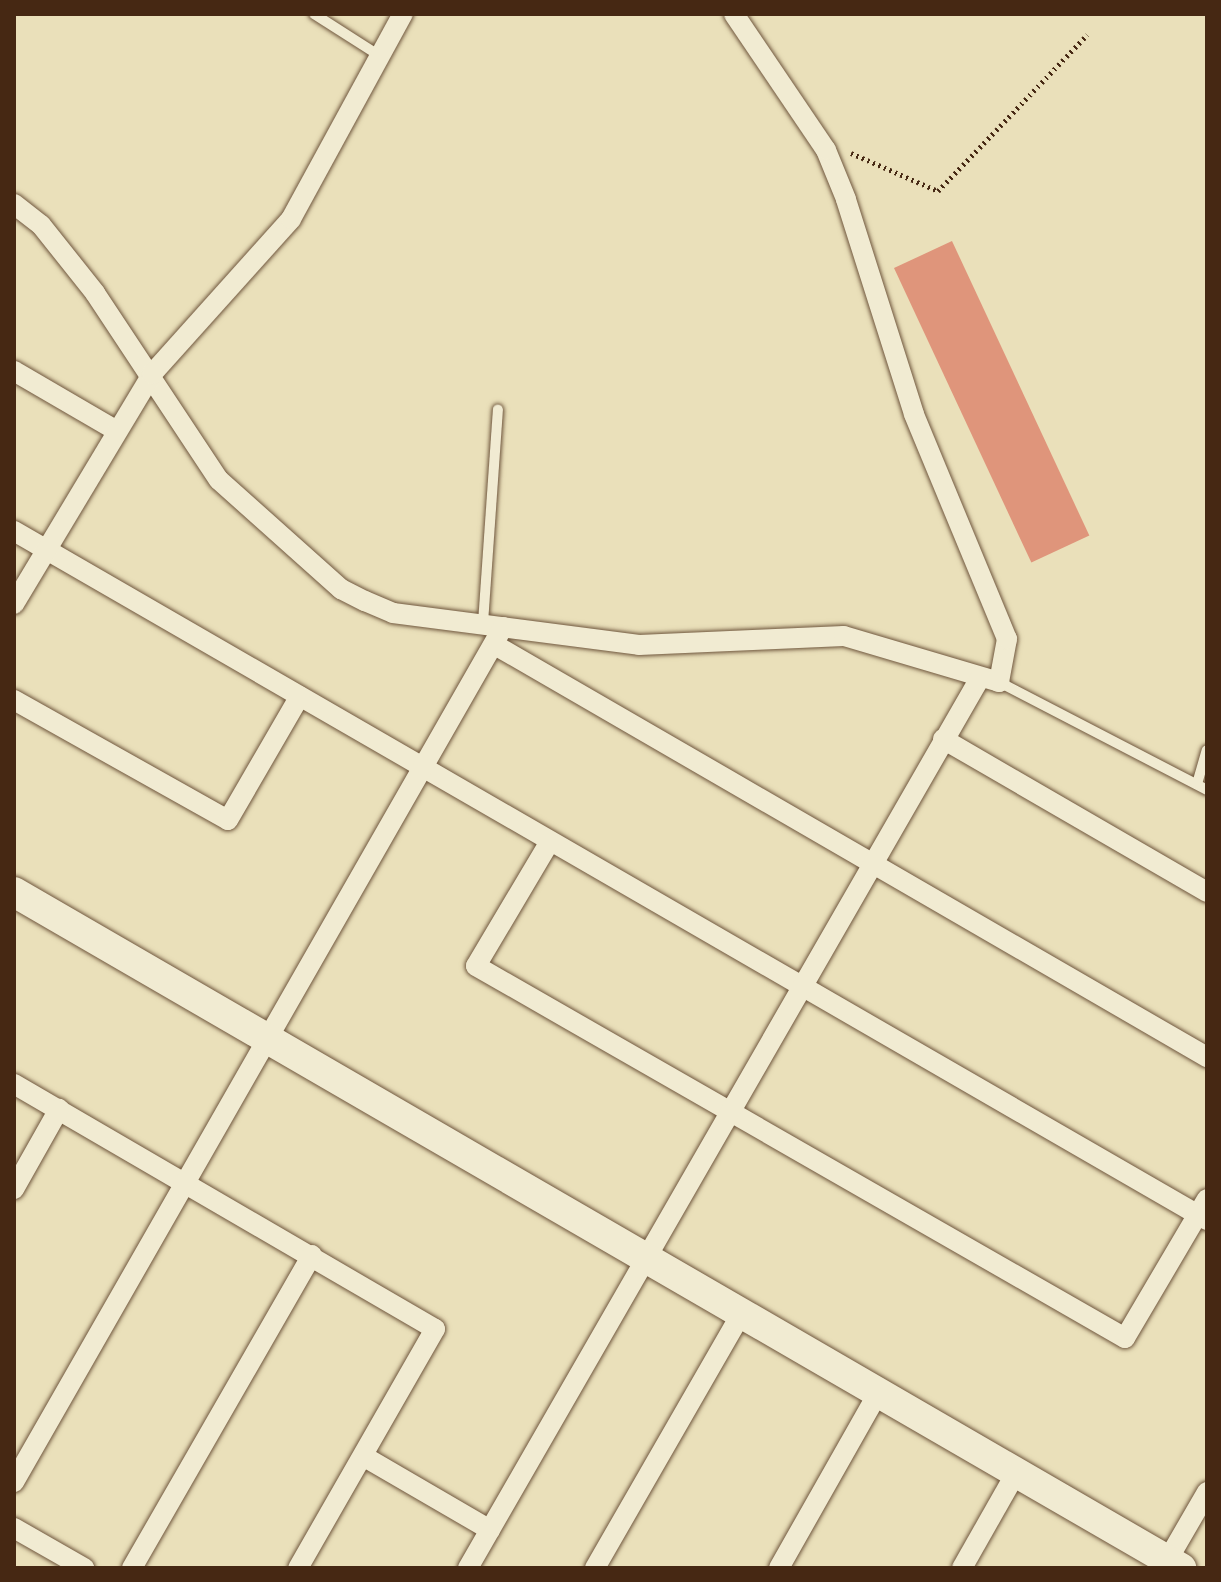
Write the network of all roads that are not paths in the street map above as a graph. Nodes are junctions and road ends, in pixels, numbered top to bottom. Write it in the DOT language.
graph roads {
  1 [pos="314,14"];
  2 [pos="403,14"];
  3 [pos="734,14"];
  4 [pos="380,56"];
  5 [pos="14,204"];
  6 [pos="14,371"];
  7 [pos="152,374"];
  8 [pos="498,410"];
  9 [pos="117,431"];
  10 [pos="14,531"];
  11 [pos="47,550"];
  12 [pos="14,604"];
  13 [pos="494,632"];
  14 [pos="989,680"];
  15 [pos="300,696"];
  16 [pos="14,700"];
  17 [pos="943,739"];
  18 [pos="1207,750"];
  19 [pos="424,768"];
  20 [pos="1202,787"];
  21 [pos="549,843"];
  22 [pos="874,863"];
  23 [pos="14,892"];
  24 [pos="1207,892"];
  25 [pos="801,986"];
  26 [pos="268,1040"];
  27 [pos="1207,1057"];
  28 [pos="14,1084"];
  29 [pos="59,1109"];
  30 [pos="730,1113"];
  31 [pos="186,1184"];
  32 [pos="14,1189"];
  33 [pos="1204,1211"];
  34 [pos="312,1255"];
  35 [pos="644,1256"];
  36 [pos="742,1312"];
  37 [pos="878,1393"];
  38 [pos="363,1456"];
  39 [pos="1016,1473"];
  40 [pos="14,1482"];
  41 [pos="1207,1492"];
  42 [pos="14,1528"];
  43 [pos="490,1530"];
  44 [pos="1171,1565"];
  45 [pos="84,1568"];
  46 [pos="132,1568"];
  47 [pos="298,1568"];
  48 [pos="468,1568"];
  49 [pos="595,1568"];
  50 [pos="779,1568"];
  51 [pos="962,1568"];
  1 -- 4 [label="lane"];
  2 -- 4 [label="street"];
  3 -- 14 [label="street"];
  4 -- 7 [label="street"];
  5 -- 7 [label="street"];
  6 -- 9 [label="street"];
  7 -- 9 [label="street"];
  7 -- 13 [label="street"];
  8 -- 13 [label="lane"];
  9 -- 11 [label="street"];
  10 -- 11 [label="street"];
  11 -- 12 [label="street"];
  11 -- 15 [label="street"];
  13 -- 14 [label="street"];
  13 -- 19 [label="street"];
  13 -- 22 [label="street"];
  14 -- 17 [label="street"];
  14 -- 20 [label="lane"];
  15 -- 16 [label="street"];
  15 -- 19 [label="street"];
  17 -- 22 [label="street"];
  17 -- 24 [label="street"];
  18 -- 20 [label="lane"];
  19 -- 21 [label="street"];
  19 -- 26 [label="street"];
  21 -- 25 [label="street"];
  21 -- 30 [label="street"];
  22 -- 25 [label="street"];
  22 -- 27 [label="street"];
  23 -- 26 [label="street"];
  25 -- 30 [label="street"];
  25 -- 33 [label="street"];
  26 -- 31 [label="street"];
  26 -- 35 [label="street"];
  28 -- 29 [label="street"];
  29 -- 31 [label="street"];
  29 -- 32 [label="street"];
  30 -- 33 [label="street"];
  30 -- 35 [label="street"];
  31 -- 34 [label="street"];
  31 -- 40 [label="street"];
  34 -- 38 [label="street"];
  34 -- 46 [label="street"];
  35 -- 36 [label="street"];
  35 -- 43 [label="street"];
  36 -- 37 [label="street"];
  36 -- 49 [label="street"];
  37 -- 39 [label="street"];
  37 -- 50 [label="street"];
  38 -- 43 [label="street"];
  38 -- 47 [label="street"];
  39 -- 44 [label="street"];
  39 -- 51 [label="street"];
  41 -- 44 [label="street"];
  42 -- 45 [label="street"];
  43 -- 48 [label="street"];
}
